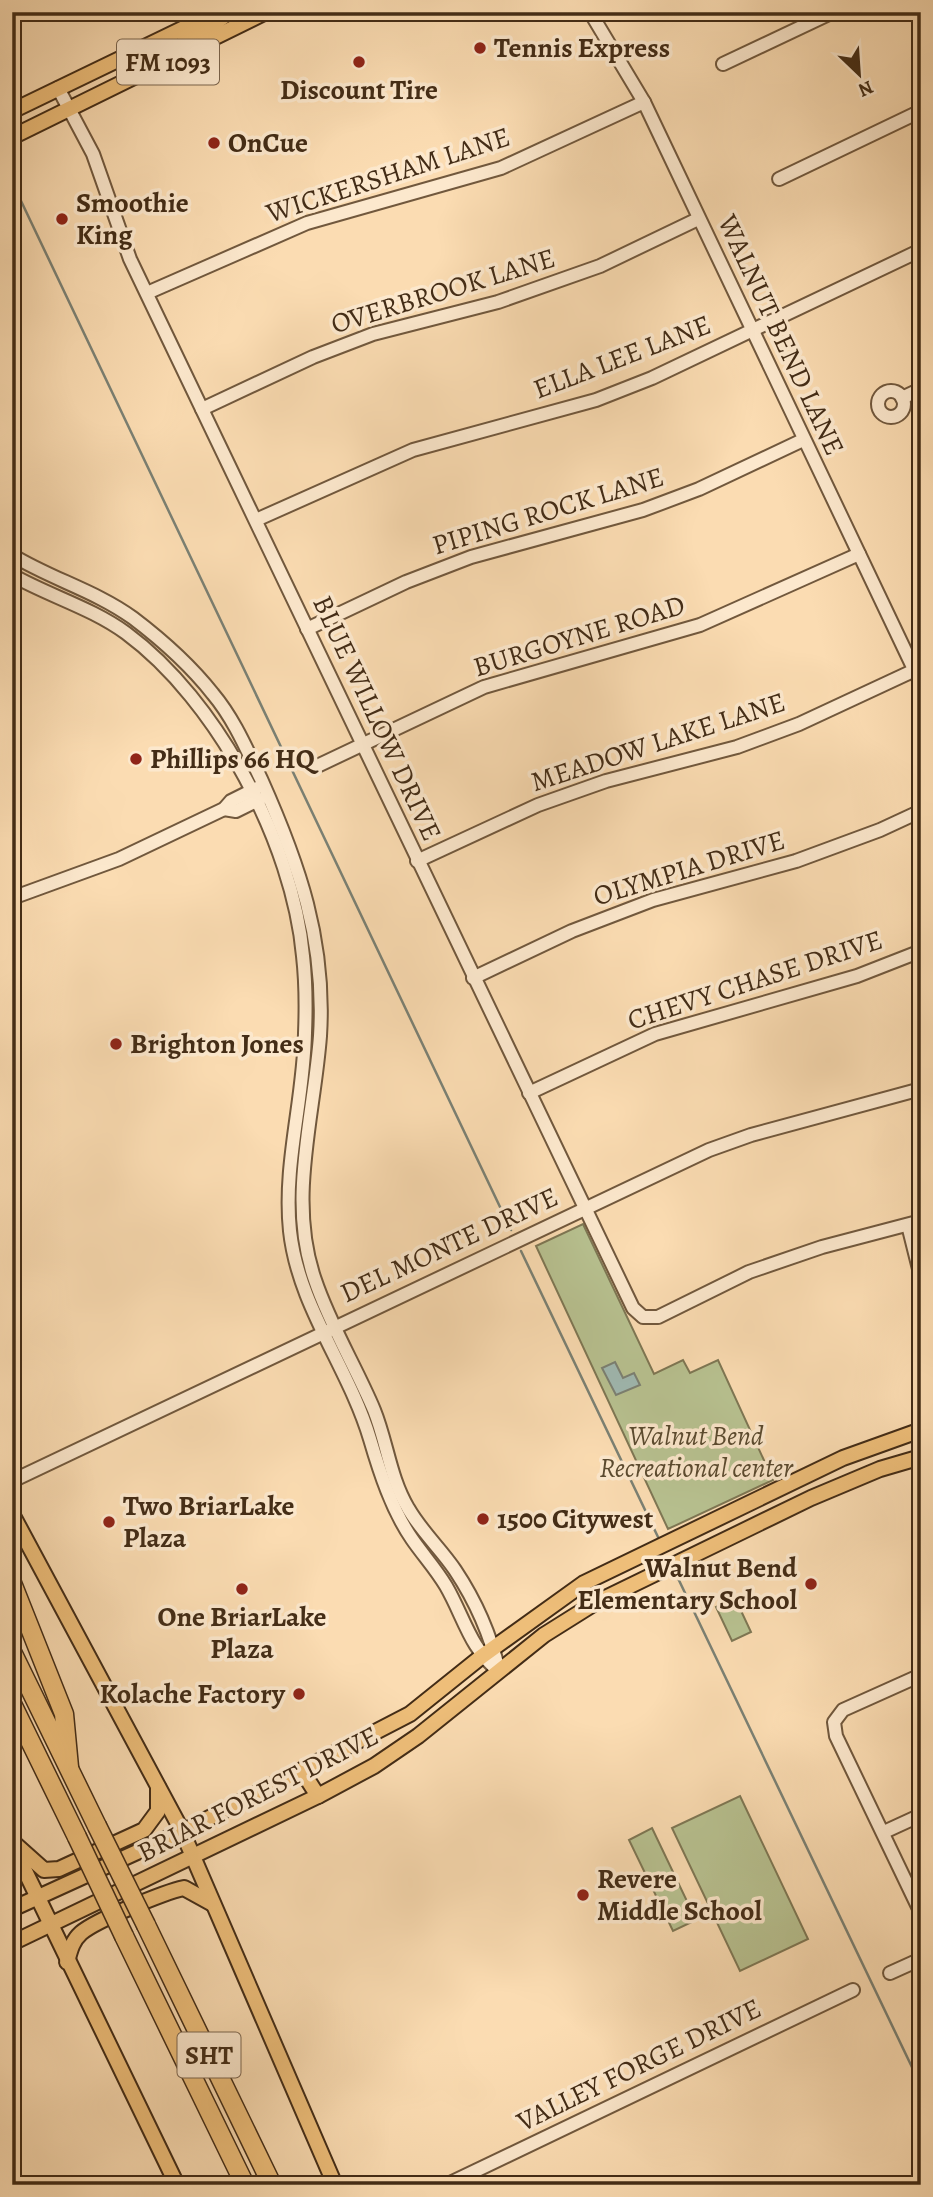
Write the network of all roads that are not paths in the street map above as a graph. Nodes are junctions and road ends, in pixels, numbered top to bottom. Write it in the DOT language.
graph roads {
  1 [pos="217,12"];
  2 [pos="230,12"];
  3 [pos="266,12"];
  4 [pos="590,12"];
  5 [pos="833,12"];
  6 [pos="187,19"];
  7 [pos="202,45"];
  8 [pos="723,64"];
  9 [pos="150,70"];
  10 [pos="58,88"];
  11 [pos="644,102"];
  12 [pos="69,110"];
  13 [pos="12,111"];
  14 [pos="921,111"];
  15 [pos="12,137"];
  16 [pos="779,179"];
  17 [pos="698,219"];
  18 [pos="921,250"];
  19 [pos="147,293"];
  20 [pos="752,331"];
  21 [pos="921,389"];
  22 [pos="902,398"];
  23 [pos="202,409"];
  24 [pos="803,440"];
  25 [pos="256,520"];
  26 [pos="859,554"];
  27 [pos="12,555"];
  28 [pos="27,565"];
  29 [pos="15,581"];
  30 [pos="307,629"];
  31 [pos="915,670"];
  32 [pos="921,684"];
  33 [pos="363,745"];
  34 [pos="313,768"];
  35 [pos="266,790"];
  36 [pos="253,796"];
  37 [pos="921,811"];
  38 [pos="417,861"];
  39 [pos="12,898"];
  40 [pos="921,951"];
  41 [pos="474,978"];
  42 [pos="921,1089"];
  43 [pos="530,1093"];
  44 [pos="585,1208"];
  45 [pos="914,1223"];
  46 [pos="921,1277"];
  47 [pos="330,1329"];
  48 [pos="921,1430"];
  49 [pos="921,1457"];
  50 [pos="12,1481"];
  51 [pos="12,1514"];
  52 [pos="705,1525"];
  53 [pos="715,1544"];
  54 [pos="12,1583"];
  55 [pos="584,1583"];
  56 [pos="595,1603"];
  57 [pos="494,1648"];
  58 [pos="12,1652"];
  59 [pos="481,1657"];
  60 [pos="499,1671"];
  61 [pos="921,1675"];
  62 [pos="12,1704"];
  63 [pos="69,1767"];
  64 [pos="302,1770"];
  65 [pos="158,1783"];
  66 [pos="318,1796"];
  67 [pos="921,1815"];
  68 [pos="182,1831"];
  69 [pos="884,1832"];
  70 [pos="12,1843"];
  71 [pos="194,1856"];
  72 [pos="37,1897"];
  73 [pos="213,1904"];
  74 [pos="12,1909"];
  75 [pos="921,1913"];
  76 [pos="50,1925"];
  77 [pos="12,1943"];
  78 [pos="921,1959"];
  79 [pos="67,1962"];
  80 [pos="890,1973"];
  81 [pos="853,1990"];
  82 [pos="177,2185"];
  83 [pos="245,2185"];
  84 [pos="272,2185"];
  85 [pos="335,2185"];
  86 [pos="446,2185"];
  1 -- 6 [label="main road, FM 1093"];
  2 -- 7 [label="main road"];
  3 -- 7 [label="main road, FM 1093"];
  4 -- 11 [label="street, WALNUT BEND LANE"];
  5 -- 8 [label="street"];
  6 -- 9 [label="main road"];
  6 -- 10 [label="main road, FM 1093"];
  7 -- 9 [label="main road, FM 1093"];
  9 -- 12 [label="main road, FM 1093"];
  10 -- 12 [label="street, BLUE WILLOW DRIVE"];
  10 -- 13 [label="main road, FM 1093"];
  11 -- 17 [label="street, WALNUT BEND LANE"];
  11 -- 19 [label="street, WICKERSHAM LANE"];
  12 -- 15 [label="main road, FM 1093"];
  12 -- 19 [label="street, BLUE WILLOW DRIVE"];
  14 -- 16 [label="street"];
  17 -- 20 [label="street, WALNUT BEND LANE"];
  17 -- 23 [label="street, OVERBROOK LANE"];
  18 -- 20 [label="street, ELLA LEE LANE"];
  19 -- 23 [label="street, BLUE WILLOW DRIVE"];
  20 -- 24 [label="street, WALNUT BEND LANE"];
  20 -- 25 [label="street, ELLA LEE LANE"];
  21 -- 22 [label="street"];
  23 -- 25 [label="street, BLUE WILLOW DRIVE"];
  24 -- 26 [label="street, WALNUT BEND LANE"];
  24 -- 30 [label="street, PIPING ROCK LANE"];
  25 -- 30 [label="street, BLUE WILLOW DRIVE"];
  26 -- 31 [label="street, WALNUT BEND LANE"];
  26 -- 33 [label="street, BURGOYNE ROAD"];
  27 -- 28 [label="street"];
  28 -- 29 [label="street"];
  28 -- 35 [label="street"];
  29 -- 36 [label="street"];
  30 -- 33 [label="street, BLUE WILLOW DRIVE"];
  31 -- 32 [label="street, WALNUT BEND LANE"];
  31 -- 38 [label="street, MEADOW LAKE LANE"];
  33 -- 34 [label="street, BURGOYNE ROAD"];
  33 -- 38 [label="street, BLUE WILLOW DRIVE"];
  35 -- 36 [label="street"];
  35 -- 47 [label="street"];
  36 -- 39 [label="street"];
  36 -- 47 [label="street"];
  37 -- 41 [label="street, OLYMPIA DRIVE"];
  38 -- 41 [label="street, BLUE WILLOW DRIVE"];
  40 -- 43 [label="street, CHEVY CHASE DRIVE"];
  41 -- 43 [label="street, BLUE WILLOW DRIVE"];
  42 -- 44 [label="street, DEL MONTE DRIVE"];
  43 -- 44 [label="street, BLUE WILLOW DRIVE"];
  44 -- 45 [label="street, BLUE WILLOW DRIVE"];
  44 -- 47 [label="street, DEL MONTE DRIVE"];
  45 -- 46 [label="street"];
  47 -- 50 [label="street, DEL MONTE DRIVE"];
  47 -- 57 [label="street"];
  47 -- 59 [label="street"];
  48 -- 52 [label="main road, BRIAR FOREST DRIVE"];
  49 -- 53 [label="main road, BRIAR FOREST DRIVE"];
  51 -- 65 [label="main road"];
  52 -- 53 [label="main road"];
  52 -- 55 [label="main road, BRIAR FOREST DRIVE"];
  53 -- 56 [label="main road, BRIAR FOREST DRIVE"];
  54 -- 63 [label="highway"];
  55 -- 56 [label="main road"];
  55 -- 57 [label="main road, BRIAR FOREST DRIVE"];
  56 -- 60 [label="main road, BRIAR FOREST DRIVE"];
  57 -- 59 [label="main road, BRIAR FOREST DRIVE"];
  57 -- 60 [label="street"];
  58 -- 63 [label="highway, SHT"];
  59 -- 60 [label="street"];
  59 -- 64 [label="main road, BRIAR FOREST DRIVE"];
  60 -- 66 [label="main road, BRIAR FOREST DRIVE"];
  61 -- 69 [label="street"];
  62 -- 83 [label="highway, SHT, bridge"];
  63 -- 84 [label="highway, SHT, bridge"];
  64 -- 66 [label="main road"];
  64 -- 68 [label="main road, BRIAR FOREST DRIVE"];
  65 -- 68 [label="main road"];
  65 -- 70 [label="main road"];
  66 -- 71 [label="main road, BRIAR FOREST DRIVE"];
  67 -- 69 [label="street"];
  68 -- 71 [label="main road"];
  68 -- 72 [label="main road, BRIAR FOREST DRIVE"];
  69 -- 75 [label="street"];
  70 -- 72 [label="main road"];
  71 -- 73 [label="main road"];
  71 -- 76 [label="main road, BRIAR FOREST DRIVE"];
  72 -- 74 [label="main road, BRIAR FOREST DRIVE"];
  72 -- 76 [label="main road"];
  73 -- 79 [label="main road"];
  73 -- 85 [label="main road"];
  76 -- 77 [label="main road, BRIAR FOREST DRIVE"];
  76 -- 79 [label="main road"];
  78 -- 80 [label="street"];
  79 -- 82 [label="main road"];
  81 -- 86 [label="street, VALLEY FORGE DRIVE"];
}
